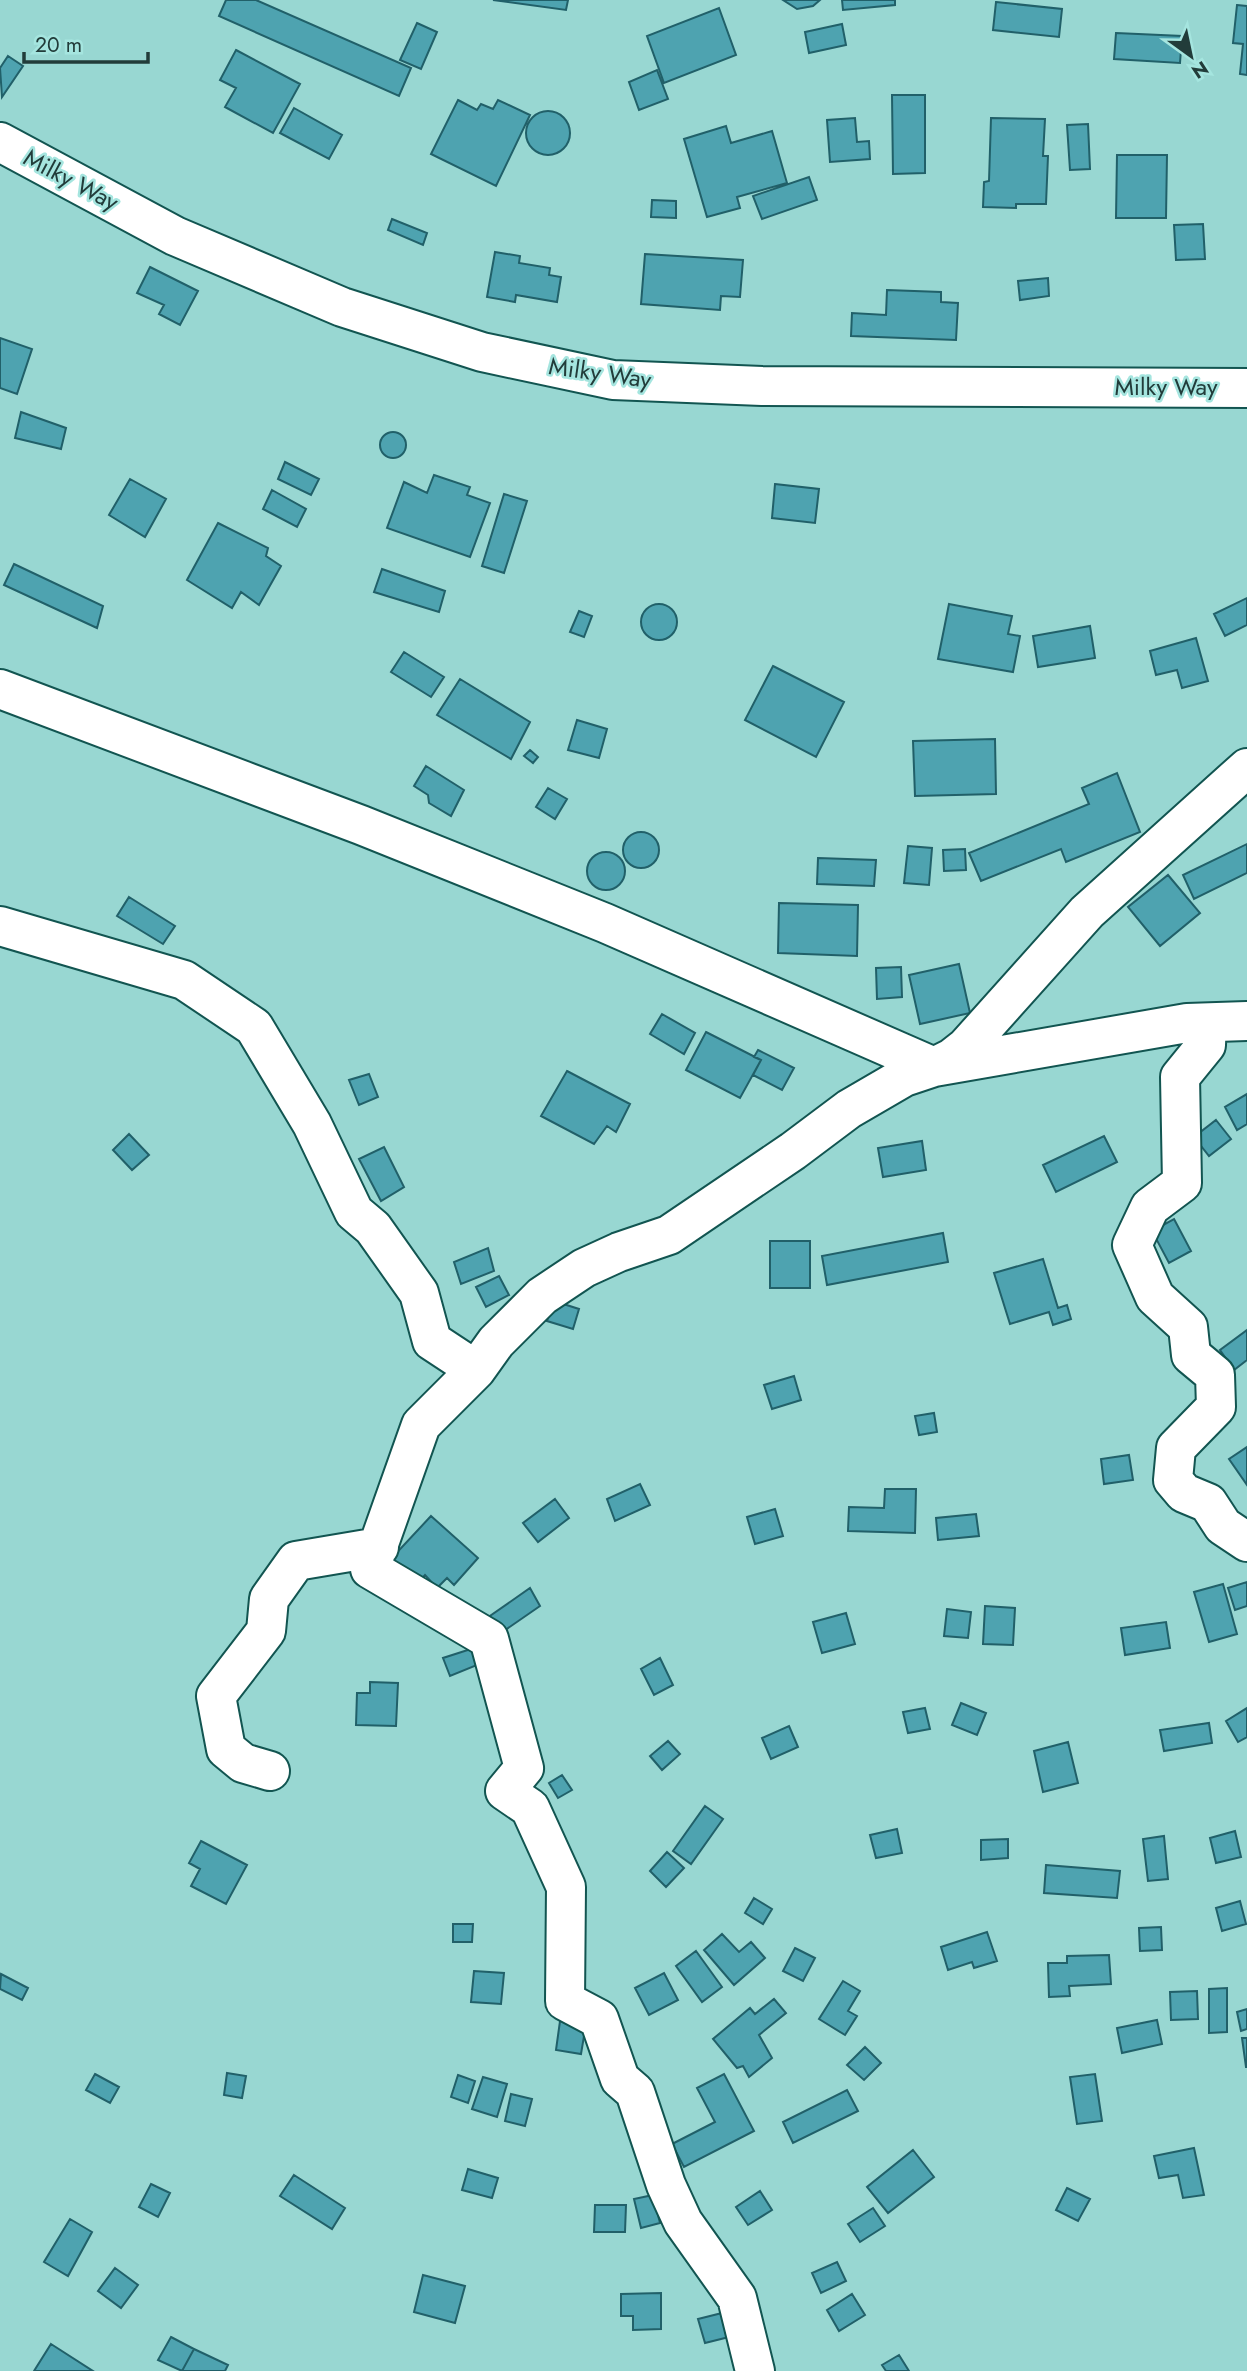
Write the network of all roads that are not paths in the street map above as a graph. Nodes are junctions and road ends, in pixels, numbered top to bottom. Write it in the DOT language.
graph roads {
  1 [pos="0,142"];
  2 [pos="1247,388"];
  3 [pos="0,689"];
  4 [pos="1247,768"];
  5 [pos="0,926"];
  6 [pos="1247,1021"];
  7 [pos="1207,1023"];
  8 [pos="934,1067"];
  9 [pos="476,1370"];
  10 [pos="1247,1542"];
  11 [pos="379,1547"];
  12 [pos="270,1771"];
  13 [pos="755,2371"];
  1 -- 2 [label="street, Milky Way"];
  3 -- 8 [label="street"];
  4 -- 8 [label="street"];
  5 -- 9 [label="street"];
  6 -- 7 [label="street"];
  7 -- 8 [label="street"];
  7 -- 10 [label="street"];
  8 -- 9 [label="street"];
  9 -- 11 [label="street"];
  11 -- 12 [label="street"];
  11 -- 13 [label="street"];
}
